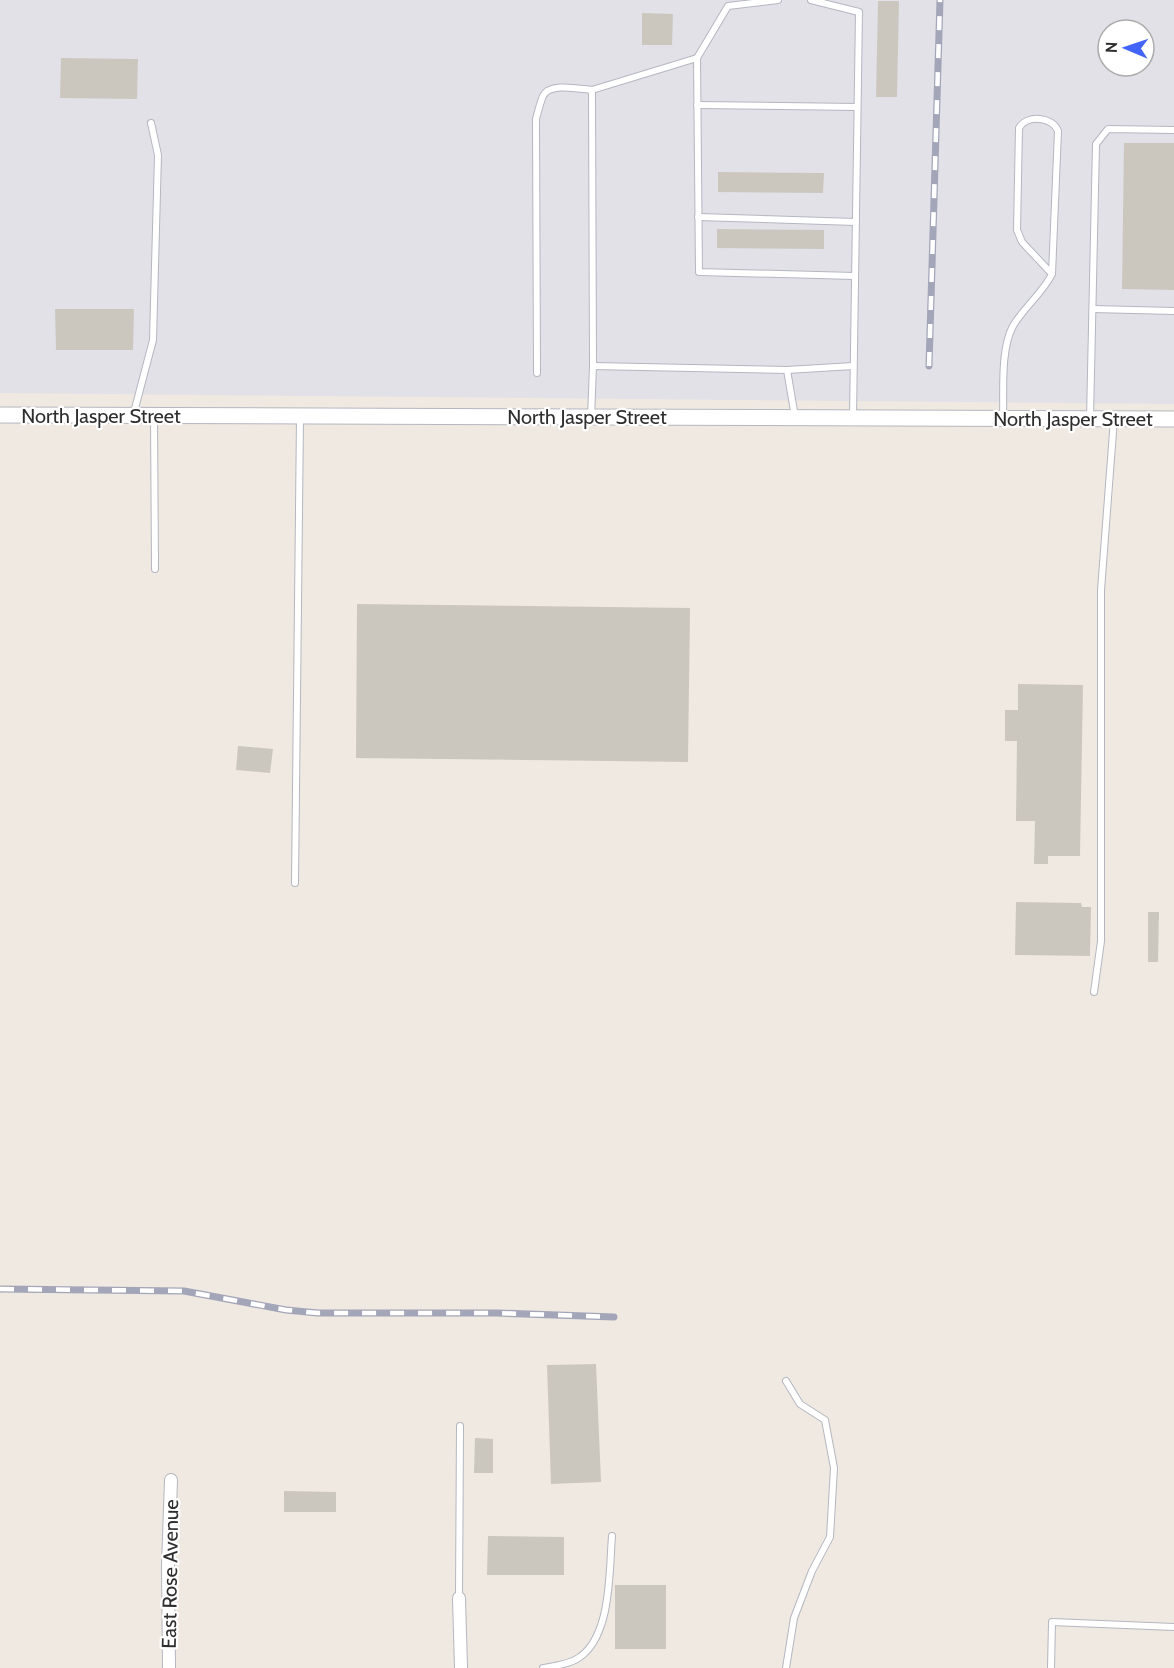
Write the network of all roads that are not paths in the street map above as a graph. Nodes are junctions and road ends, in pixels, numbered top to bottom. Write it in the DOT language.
graph roads {
  1 [pos="778,0"];
  2 [pos="811,0"];
  3 [pos="697,58"];
  4 [pos="592,90"];
  5 [pos="698,105"];
  6 [pos="857,107"];
  7 [pos="151,123"];
  8 [pos="1174,130"];
  9 [pos="698,217"];
  10 [pos="856,222"];
  11 [pos="1053,274"];
  12 [pos="855,276"];
  13 [pos="1093,309"];
  14 [pos="1174,311"];
  15 [pos="593,366"];
  16 [pos="853,366"];
  17 [pos="787,370"];
  18 [pos="537,373"];
  19 [pos="0,416"];
  20 [pos="133,416"];
  21 [pos="154,416"];
  22 [pos="300,417"];
  23 [pos="591,417"];
  24 [pos="795,418"];
  25 [pos="853,418"];
  26 [pos="1003,419"];
  27 [pos="1090,419"];
  28 [pos="1114,419"];
  29 [pos="1174,419"];
  30 [pos="155,569"];
  31 [pos="294,883"];
  32 [pos="1094,992"];
  33 [pos="786,1382"];
  34 [pos="460,1426"];
  35 [pos="171,1480"];
  36 [pos="612,1536"];
  37 [pos="459,1598"];
  38 [pos="1174,1627"];
  39 [pos="168,1668"];
  40 [pos="461,1668"];
  41 [pos="543,1668"];
  42 [pos="786,1668"];
  43 [pos="1051,1668"];
  1 -- 3 [label="lane"];
  2 -- 6 [label="lane"];
  3 -- 4 [label="lane"];
  3 -- 5 [label="lane"];
  4 -- 15 [label="lane"];
  4 -- 18 [label="lane"];
  5 -- 6 [label="lane"];
  5 -- 9 [label="lane"];
  6 -- 10 [label="lane"];
  7 -- 20 [label="lane"];
  8 -- 13 [label="lane"];
  9 -- 10 [label="lane"];
  9 -- 12 [label="lane"];
  10 -- 12 [label="lane"];
  11 -- 11 [label="lane"];
  11 -- 26 [label="lane"];
  12 -- 16 [label="lane"];
  13 -- 14 [label="lane"];
  13 -- 27 [label="lane"];
  15 -- 17 [label="lane"];
  15 -- 23 [label="lane"];
  16 -- 17 [label="lane"];
  16 -- 25 [label="lane"];
  17 -- 24 [label="lane"];
  19 -- 20 [label="street, North Jasper Street"];
  20 -- 21 [label="street, North Jasper Street"];
  21 -- 22 [label="street, North Jasper Street"];
  21 -- 30 [label="lane"];
  22 -- 23 [label="street, North Jasper Street"];
  22 -- 31 [label="lane"];
  23 -- 24 [label="street, North Jasper Street"];
  24 -- 25 [label="street, North Jasper Street"];
  25 -- 26 [label="street, North Jasper Street"];
  26 -- 27 [label="street, North Jasper Street"];
  27 -- 28 [label="street, North Jasper Street"];
  28 -- 29 [label="street, North Jasper Street"];
  28 -- 32 [label="lane"];
  33 -- 42 [label="lane"];
  34 -- 37 [label="lane"];
  35 -- 39 [label="street, East Rose Avenue"];
  36 -- 41 [label="lane"];
  37 -- 40 [label="street"];
  38 -- 43 [label="lane"];
}
